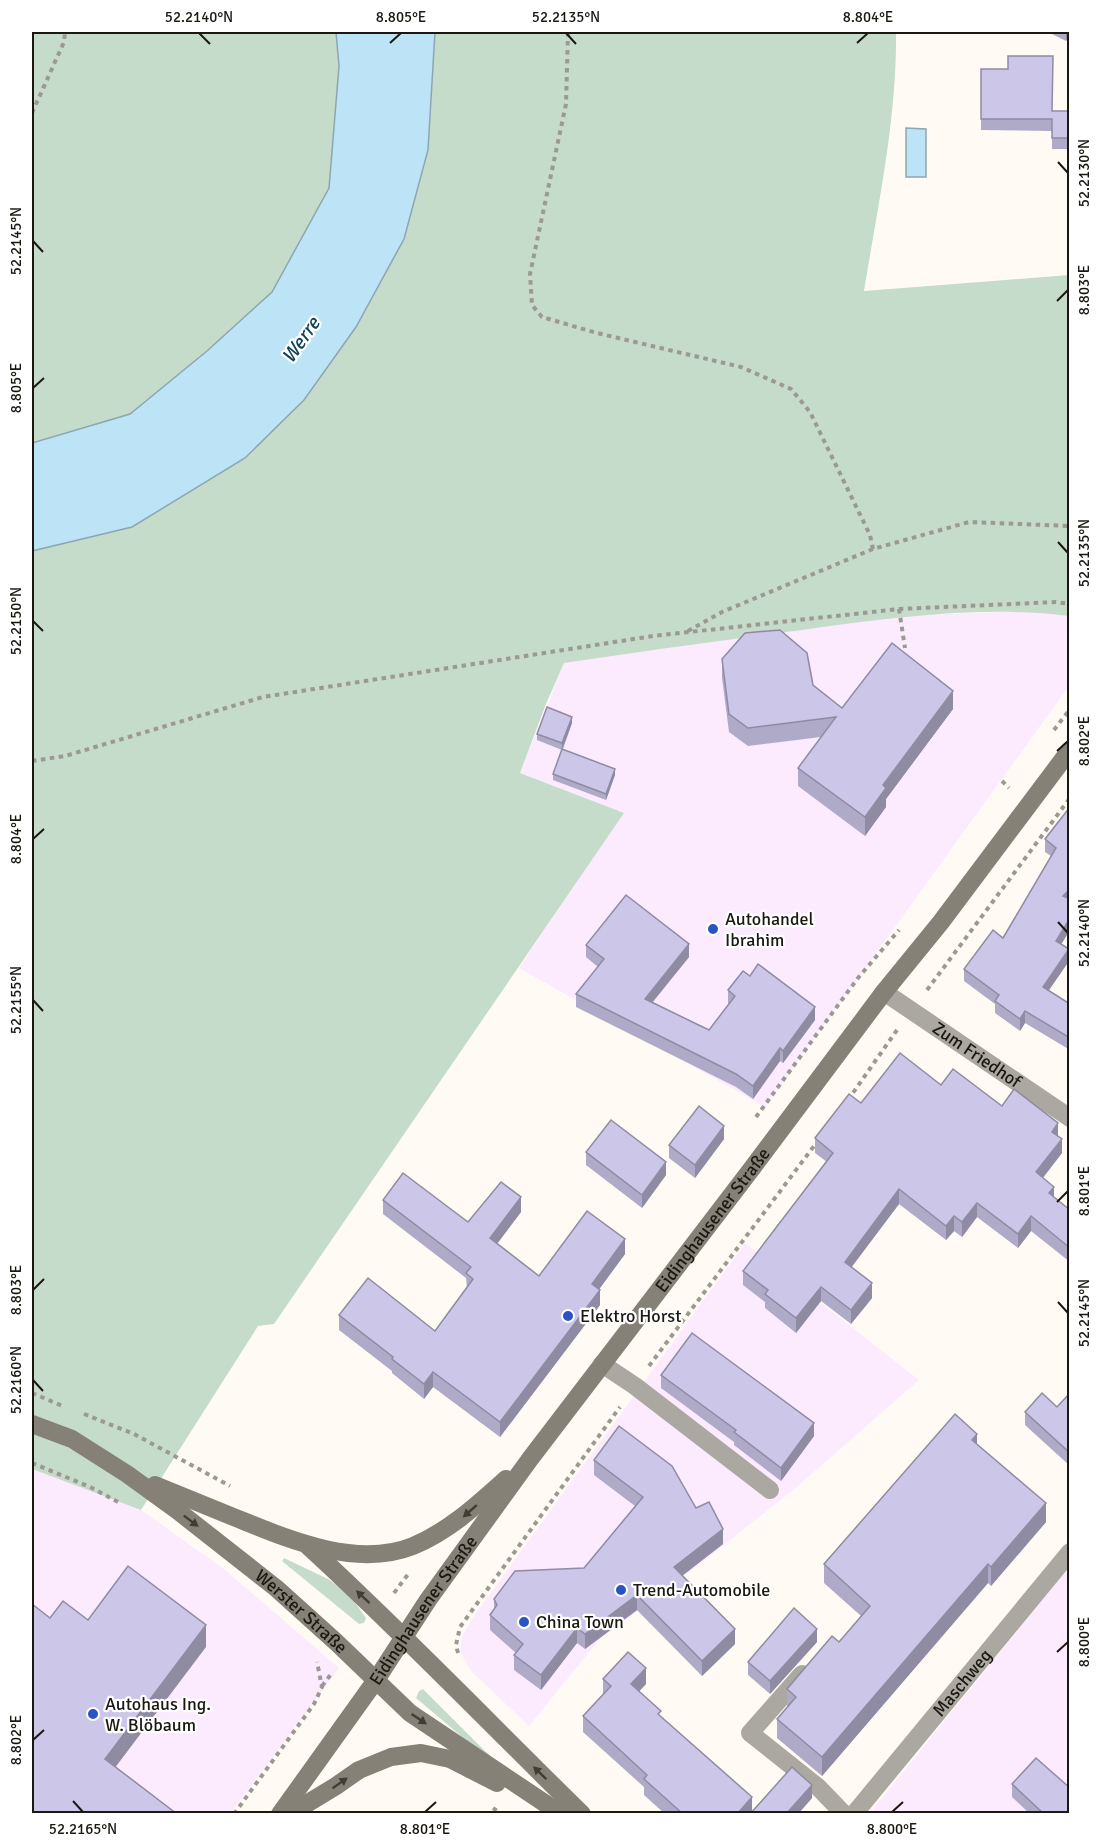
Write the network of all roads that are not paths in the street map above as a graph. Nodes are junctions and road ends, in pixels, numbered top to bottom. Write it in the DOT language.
graph roads {
  1 [pos="1070,750"];
  2 [pos="884,992"];
  3 [pos="1070,1118"];
  4 [pos="602,1364"];
  5 [pos="32,1424"];
  6 [pos="530,1459"];
  7 [pos="127,1474"];
  8 [pos="770,1490"];
  9 [pos="307,1545"];
  10 [pos="1070,1552"];
  11 [pos="404,1638"];
  12 [pos="813,1661"];
  13 [pos="376,1680"];
  14 [pos="280,1814"];
  15 [pos="290,1814"];
  16 [pos="560,1814"];
  17 [pos="582,1814"];
  18 [pos="844,1814"];
  19 [pos="854,1814"];
  1 -- 2 [label="main road, Eidinghausener Straße"];
  2 -- 3 [label="street, Zum Friedhof"];
  2 -- 4 [label="main road, Eidinghausener Straße"];
  4 -- 6 [label="main road, Eidinghausener Straße"];
  4 -- 8 [label="street"];
  5 -- 7 [label="main road, Werster Straße"];
  6 -- 9 [label="main road, one-way"];
  6 -- 11 [label="main road, Eidinghausener Straße"];
  7 -- 9 [label="main road"];
  7 -- 13 [label="main road, Werster Straße, one-way"];
  11 -- 9 [label="main road, one-way"];
  10 -- 19 [label="street, Maschweg"];
  11 -- 13 [label="main road, Eidinghausener Straße"];
  17 -- 11 [label="main road, one-way"];
  12 -- 18 [label="street"];
  13 -- 14 [label="main road, Eidinghausener Straße"];
  13 -- 16 [label="main road, Werster Straße, one-way"];
  15 -- 16 [label="main road, one-way"];
}
